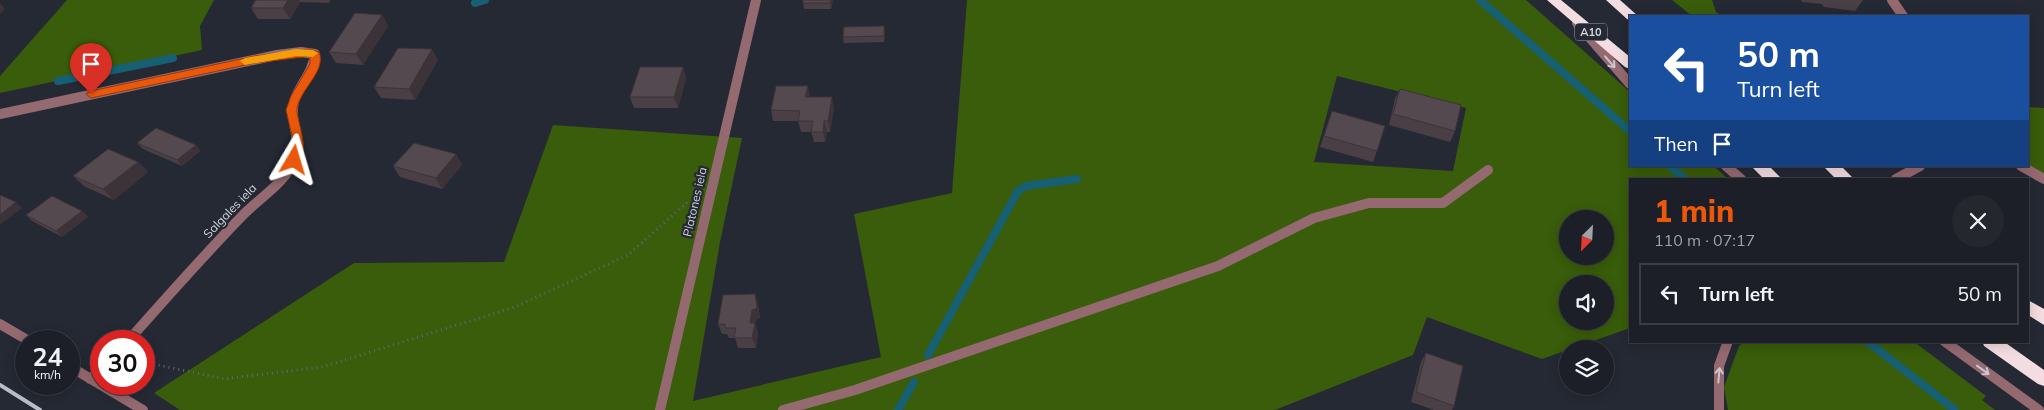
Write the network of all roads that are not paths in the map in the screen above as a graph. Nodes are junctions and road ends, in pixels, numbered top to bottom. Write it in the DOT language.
graph roads {
  1 [pos="756,0"];
  2 [pos="1553,0"];
  3 [pos="1612,0"];
  4 [pos="1892,0"];
  5 [pos="1568,13"];
  6 [pos="1631,15"];
  7 [pos="1902,15"];
  8 [pos="1629,63"];
  9 [pos="1629,83"];
  10 [pos="0,114"];
  11 [pos="1727,167"];
  12 [pos="1759,167"];
  13 [pos="1831,167"];
  14 [pos="1918,167"];
  15 [pos="2022,167"];
  16 [pos="1488,170"];
  17 [pos="1740,178"];
  18 [pos="1774,178"];
  19 [pos="1846,178"];
  20 [pos="1898,178"];
  21 [pos="2044,179"];
  22 [pos="2029,308"];
  23 [pos="2044,318"];
  24 [pos="0,324"];
  25 [pos="138,330"];
  26 [pos="15,333"];
  27 [pos="1727,343"];
  28 [pos="1947,343"];
  29 [pos="1993,343"];
  30 [pos="80,373"];
  31 [pos="90,379"];
  32 [pos="2044,379"];
  33 [pos="118,395"];
  34 [pos="144,410"];
  35 [pos="660,410"];
  36 [pos="783,410"];
  37 [pos="1719,410"];
  38 [pos="2039,410"];
  1 -- 35 [label="street, Platones iela"];
  2 -- 5 [label="highway, A10"];
  3 -- 6 [label="highway"];
  4 -- 7 [label="street"];
  5 -- 8 [label="highway, A10"];
  5 -- 9 [label="street, one-way"];
  10 -- 25 [label="street, Salgales iela"];
  11 -- 17 [label="street"];
  12 -- 18 [label="highway"];
  13 -- 19 [label="highway"];
  14 -- 20 [label="street"];
  15 -- 21 [label="street"];
  16 -- 36 [label="street"];
  22 -- 23 [label="highway"];
  24 -- 26 [label="street"];
  37 -- 27 [label="street, one-way"];
  28 -- 38 [label="street, one-way"];
  29 -- 32 [label="highway"];
  30 -- 31 [label="street"];
  33 -- 34 [label="street"];
}
